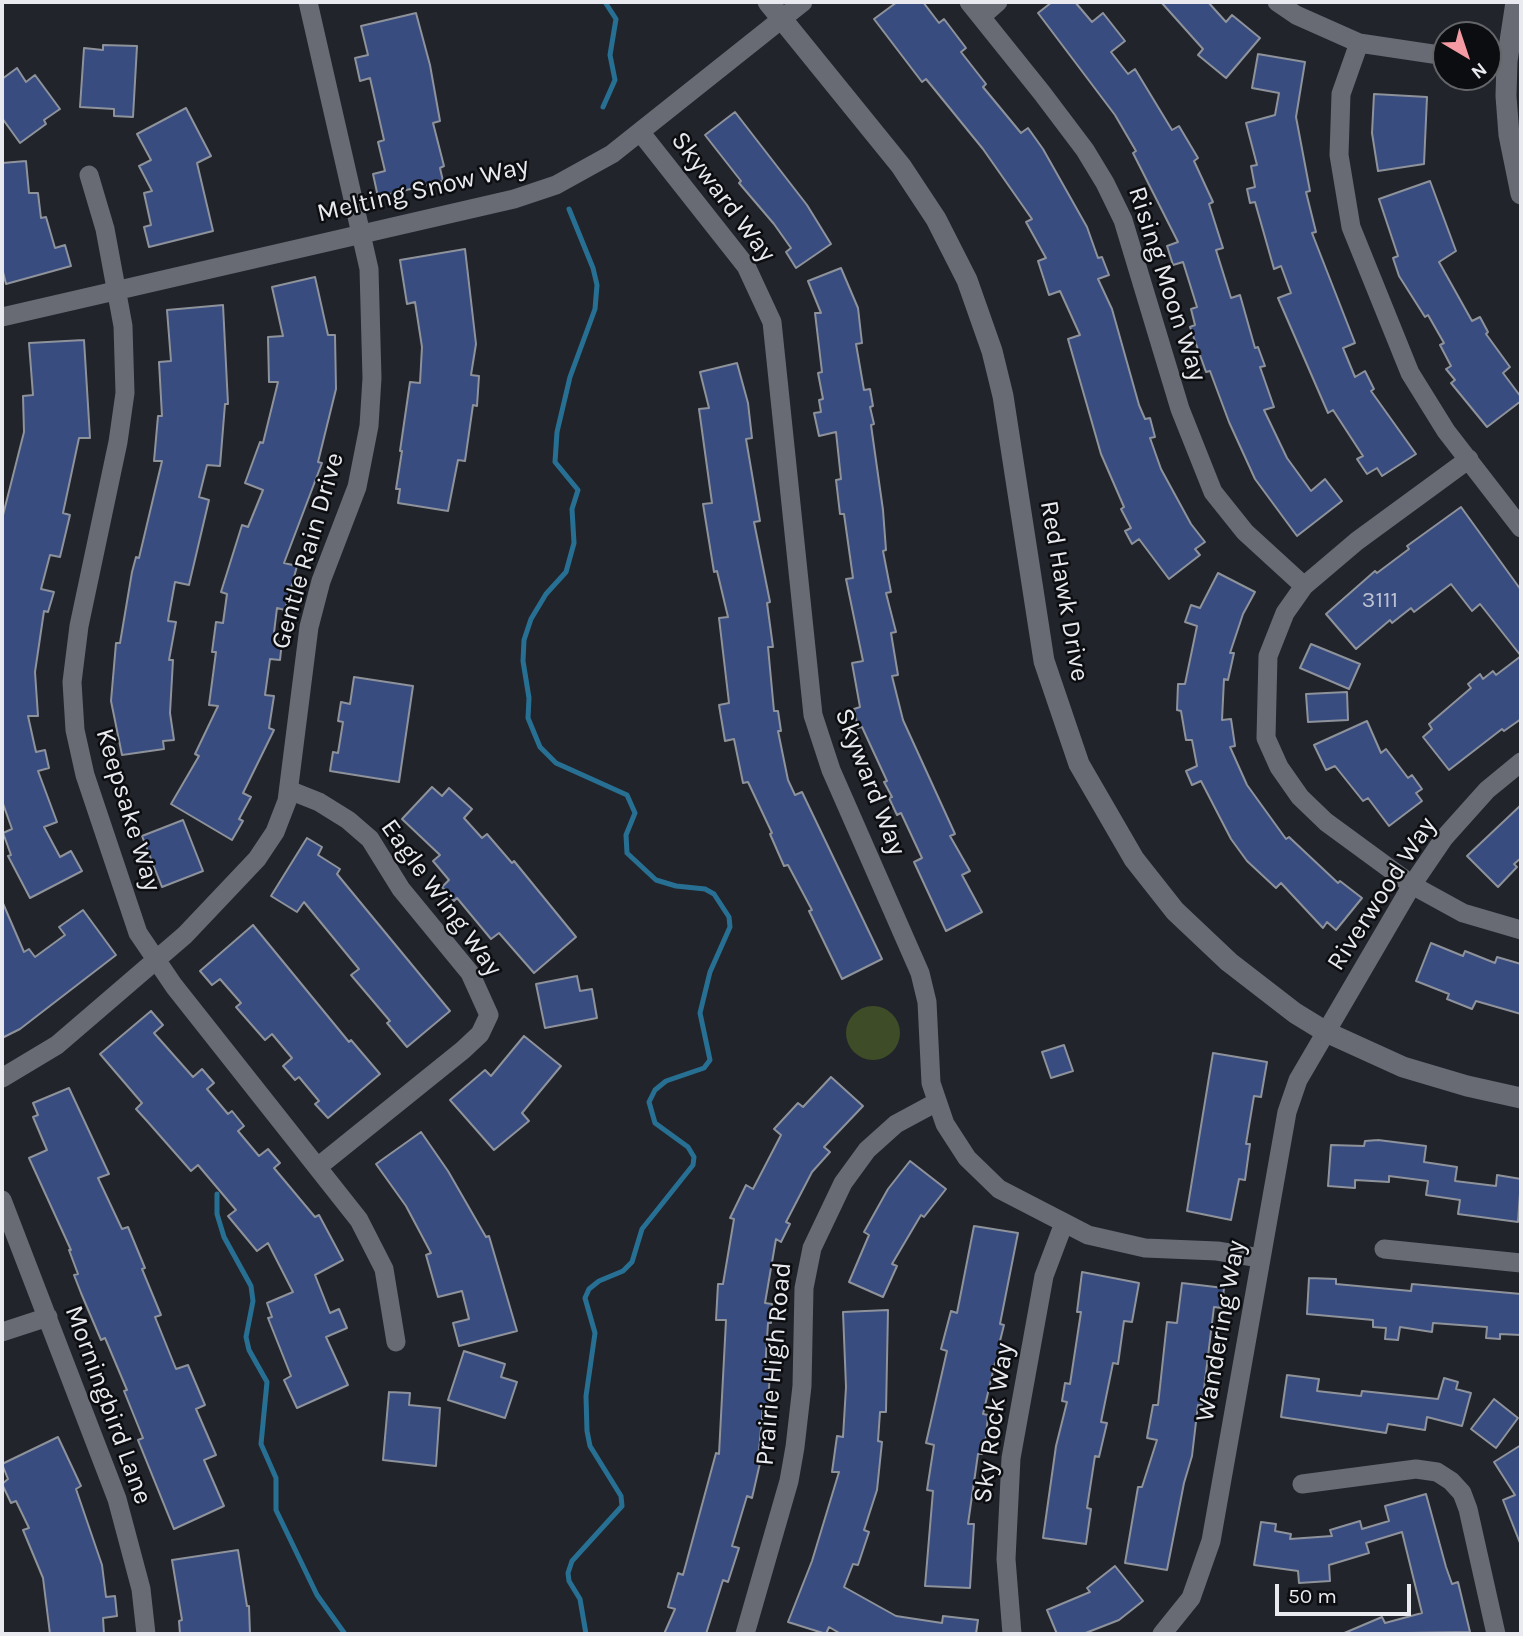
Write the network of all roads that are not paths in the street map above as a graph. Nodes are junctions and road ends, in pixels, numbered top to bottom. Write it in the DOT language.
graph roads {
  1 [pos="308,2"];
  2 [pos="768,2"];
  3 [pos="803,2"];
  4 [pos="998,2"];
  5 [pos="1277,2"];
  6 [pos="1516,2"];
  7 [pos="975,9"];
  8 [pos="782,19"];
  9 [pos="1359,43"];
  10 [pos="1502,45"];
  11 [pos="1432,54"];
  12 [pos="1502,91"];
  13 [pos="641,133"];
  14 [pos="89,176"];
  15 [pos="1521,194"];
  16 [pos="362,232"];
  17 [pos="116,288"];
  18 [pos="2,317"];
  19 [pos="1469,460"];
  20 [pos="1521,528"];
  21 [pos="1304,586"];
  22 [pos="1521,762"];
  23 [pos="289,790"];
  24 [pos="1412,885"];
  25 [pos="1521,930"];
  26 [pos="156,961"];
  27 [pos="1326,1032"];
  28 [pos="2,1078"];
  29 [pos="1521,1098"];
  30 [pos="935,1103"];
  31 [pos="319,1166"];
  32 [pos="2,1200"];
  33 [pos="1064,1223"];
  34 [pos="1384,1249"];
  35 [pos="1260,1258"];
  36 [pos="1521,1262"];
  37 [pos="48,1317"];
  38 [pos="2,1332"];
  39 [pos="397,1342"];
  40 [pos="1302,1484"];
  41 [pos="146,1634"];
  42 [pos="745,1634"];
  43 [pos="1012,1634"];
  44 [pos="1163,1634"];
  45 [pos="1496,1634"];
  1 -- 16 [label="street, Gentle Rain Drive"];
  2 -- 8 [label="street, Red Hawk Drive"];
  3 -- 8 [label="street, Melting Snow Way"];
  4 -- 7 [label="street"];
  5 -- 9 [label="street"];
  6 -- 10 [label="street"];
  7 -- 21 [label="street, Rising Moon Way"];
  8 -- 13 [label="street, Melting Snow Way"];
  8 -- 27 [label="street, Red Hawk Drive"];
  9 -- 11 [label="street"];
  9 -- 19 [label="street"];
  12 -- 15 [label="street"];
  13 -- 16 [label="street, Melting Snow Way"];
  13 -- 30 [label="street, Skyward Way"];
  14 -- 17 [label="street, Keepsake Way"];
  16 -- 17 [label="street, Melting Snow Way"];
  16 -- 23 [label="street, Gentle Rain Drive"];
  17 -- 18 [label="street, Melting Snow Way"];
  17 -- 26 [label="street, Keepsake Way"];
  19 -- 20 [label="street"];
  19 -- 21 [label="street"];
  21 -- 24 [label="street"];
  22 -- 24 [label="street, Riverwood Way"];
  23 -- 26 [label="street, Gentle Rain Drive"];
  23 -- 31 [label="street, Eagle Wing Way"];
  24 -- 25 [label="street"];
  24 -- 27 [label="street, Riverwood Way"];
  26 -- 28 [label="street, Gentle Rain Drive"];
  26 -- 31 [label="street, Keepsake Way"];
  27 -- 29 [label="street, Red Hawk Drive"];
  27 -- 35 [label="street, Wandering Way"];
  30 -- 33 [label="street, Skyward Way"];
  30 -- 42 [label="street, Prairie High Road"];
  31 -- 39 [label="street, Keepsake Way"];
  32 -- 37 [label="street, Morningbird Lane"];
  33 -- 35 [label="street, Skyward Way"];
  33 -- 43 [label="street, Sky Rock Way"];
  34 -- 36 [label="street"];
  35 -- 44 [label="street, Wandering Way"];
  37 -- 38 [label="street"];
  37 -- 41 [label="street, Morningbird Lane"];
  40 -- 45 [label="street"];
}
